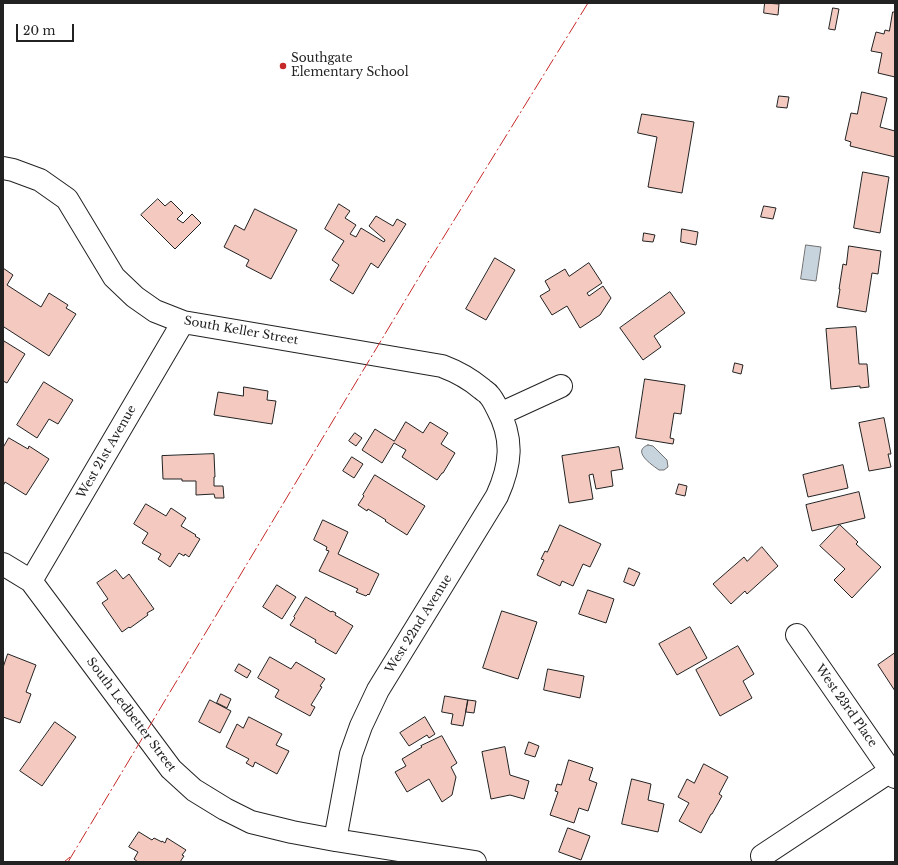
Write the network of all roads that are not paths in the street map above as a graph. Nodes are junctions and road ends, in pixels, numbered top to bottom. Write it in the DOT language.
graph roads {
  1 [pos="3,168"];
  2 [pos="183,322"];
  3 [pos="561,386"];
  4 [pos="500,414"];
  5 [pos="3,564"];
  6 [pos="31,581"];
  7 [pos="797,635"];
  8 [pos="894,772"];
  9 [pos="335,840"];
  10 [pos="762,856"];
  11 [pos="475,862"];
  1 -- 2 [label="street, South Keller Street"];
  2 -- 4 [label="street, South Keller Street"];
  2 -- 6 [label="street, West 21st Avenue"];
  3 -- 4 [label="street"];
  4 -- 9 [label="street, West 22nd Avenue"];
  5 -- 6 [label="street, South Ledbetter Street"];
  6 -- 9 [label="street, South Ledbetter Street"];
  7 -- 8 [label="street, West 23rd Place"];
  8 -- 10 [label="street"];
  9 -- 11 [label="street, South Ledbetter Street"];
}
